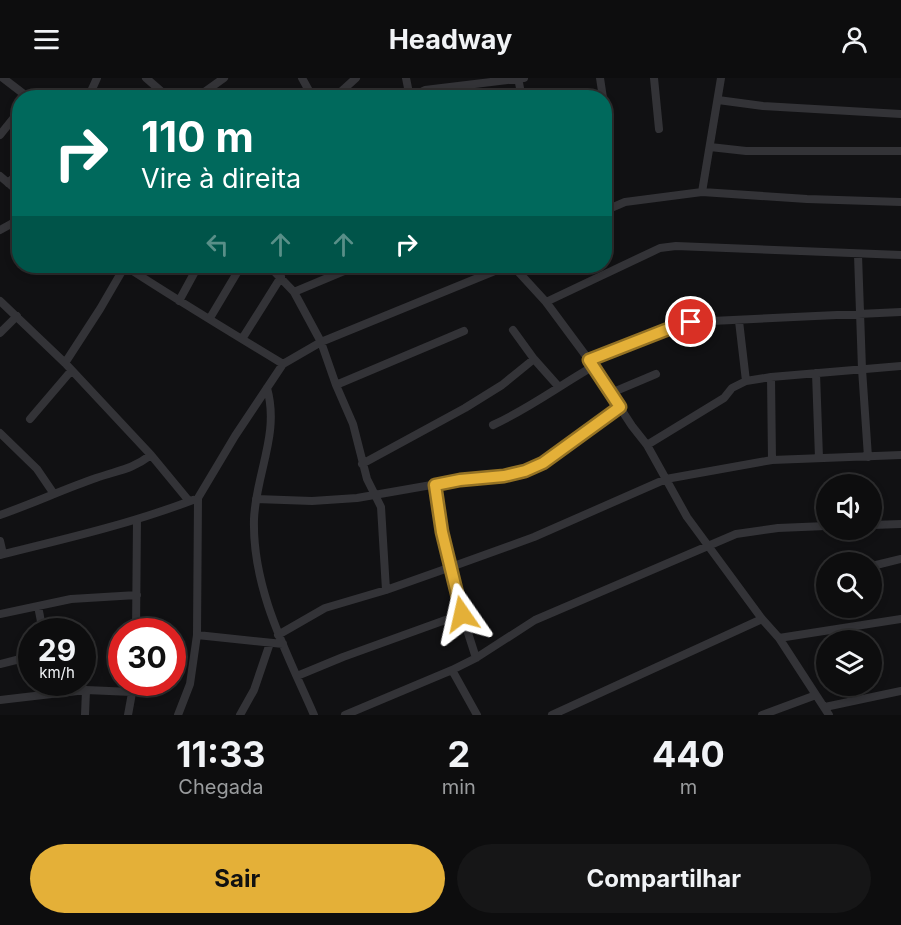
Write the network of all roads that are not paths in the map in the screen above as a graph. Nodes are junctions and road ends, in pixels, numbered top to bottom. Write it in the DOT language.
graph roads {
  1 [pos="3,78"];
  2 [pos="146,78"];
  3 [pos="206,78"];
  4 [pos="224,78"];
  5 [pos="356,78"];
  6 [pos="518,78"];
  7 [pos="524,78"];
  8 [pos="654,78"];
  9 [pos="721,78"];
  10 [pos="208,89"];
  11 [pos="19,90"];
  12 [pos="160,90"];
  13 [pos="343,90"];
  14 [pos="425,90"];
  15 [pos="718,100"];
  16 [pos="901,114"];
  17 [pos="12,121"];
  18 [pos="659,129"];
  19 [pos="0,135"];
  20 [pos="710,147"];
  21 [pos="901,151"];
  22 [pos="702,192"];
  23 [pos="901,202"];
  24 [pos="612,208"];
  25 [pos="858,255"];
  26 [pos="901,255"];
  27 [pos="612,271"];
  28 [pos="121,273"];
  29 [pos="136,273"];
  30 [pos="194,273"];
  31 [pos="237,273"];
  32 [pos="277,273"];
  33 [pos="339,273"];
  34 [pos="490,273"];
  35 [pos="519,273"];
  36 [pos="607,273"];
  37 [pos="281,277"];
  38 [pos="294,292"];
  39 [pos="0,301"];
  40 [pos="178,301"];
  41 [pos="546,302"];
  42 [pos="901,312"];
  43 [pos="861,313"];
  44 [pos="17,316"];
  45 [pos="210,318"];
  46 [pos="739,321"];
  47 [pos="513,330"];
  48 [pos="464,331"];
  49 [pos="0,333"];
  50 [pos="242,339"];
  51 [pos="321,342"];
  52 [pos="534,359"];
  53 [pos="65,363"];
  54 [pos="283,364"];
  55 [pos="590,364"];
  56 [pos="901,366"];
  57 [pos="862,369"];
  58 [pos="72,371"];
  59 [pos="816,373"];
  60 [pos="656,374"];
  61 [pos="771,377"];
  62 [pos="746,381"];
  63 [pos="336,385"];
  64 [pos="558,386"];
  65 [pos="267,388"];
  66 [pos="611,393"];
  67 [pos="620,407"];
  68 [pos="30,419"];
  69 [pos="493,425"];
  70 [pos="0,432"];
  71 [pos="647,445"];
  72 [pos="151,455"];
  73 [pos="901,455"];
  74 [pos="868,457"];
  75 [pos="819,458"];
  76 [pos="772,460"];
  77 [pos="362,464"];
  78 [pos="666,479"];
  79 [pos="435,485"];
  80 [pos="54,494"];
  81 [pos="377,496"];
  82 [pos="198,498"];
  83 [pos="256,499"];
  84 [pos="189,501"];
  85 [pos="0,515"];
  86 [pos="137,520"];
  87 [pos="901,524"];
  88 [pos="882,525"];
  89 [pos="816,526"];
  90 [pos="0,541"];
  91 [pos="708,546"];
  92 [pos="1,554"];
  93 [pos="901,559"];
  94 [pos="882,564"];
  95 [pos="451,567"];
  96 [pos="386,590"];
  97 [pos="137,595"];
  98 [pos="38,606"];
  99 [pos="0,614"];
  100 [pos="462,614"];
  101 [pos="40,618"];
  102 [pos="136,618"];
  103 [pos="901,619"];
  104 [pos="762,620"];
  105 [pos="197,635"];
  106 [pos="278,635"];
  107 [pos="779,638"];
  108 [pos="270,643"];
  109 [pos="283,644"];
  110 [pos="476,658"];
  111 [pos="18,660"];
  112 [pos="0,664"];
  113 [pos="452,670"];
  114 [pos="297,676"];
  115 [pos="901,691"];
  116 [pos="816,695"];
  117 [pos="34,696"];
  118 [pos="86,696"];
  119 [pos="131,696"];
  120 [pos="817,696"];
  121 [pos="0,700"];
  122 [pos="827,711"];
  123 [pos="85,715"];
  124 [pos="128,715"];
  125 [pos="178,715"];
  126 [pos="240,715"];
  127 [pos="314,715"];
  128 [pos="345,715"];
  129 [pos="477,715"];
  130 [pos="552,715"];
  131 [pos="762,715"];
  1 -- 11 [label="street"];
  2 -- 12 [label="street"];
  3 -- 10 [label="street"];
  4 -- 10 [label="street"];
  5 -- 13 [label="street"];
  6 -- 7 [label="street"];
  6 -- 14 [label="street"];
  8 -- 18 [label="street"];
  9 -- 15 [label="street"];
  15 -- 16 [label="street"];
  15 -- 20 [label="street"];
  17 -- 19 [label="street"];
  20 -- 21 [label="street"];
  20 -- 22 [label="street"];
  22 -- 23 [label="street"];
  22 -- 24 [label="street"];
  25 -- 26 [label="street"];
  25 -- 27 [label="street"];
  25 -- 43 [label="street"];
  28 -- 53 [label="street"];
  29 -- 40 [label="street"];
  30 -- 40 [label="street"];
  31 -- 45 [label="street"];
  32 -- 37 [label="street"];
  33 -- 38 [label="street"];
  34 -- 51 [label="street"];
  35 -- 41 [label="street"];
  36 -- 41 [label="street"];
  37 -- 38 [label="street"];
  37 -- 50 [label="street"];
  38 -- 51 [label="street"];
  39 -- 44 [label="street"];
  40 -- 45 [label="street"];
  41 -- 55 [label="street"];
  42 -- 43 [label="street"];
  43 -- 46 [label="street"];
  43 -- 57 [label="street"];
  44 -- 49 [label="street"];
  44 -- 53 [label="street"];
  45 -- 50 [label="street"];
  46 -- 55 [label="street"];
  46 -- 62 [label="street"];
  47 -- 52 [label="street"];
  48 -- 63 [label="street"];
  50 -- 54 [label="street"];
  51 -- 54 [label="street"];
  51 -- 63 [label="street"];
  52 -- 64 [label="street"];
  52 -- 77 [label="street"];
  53 -- 58 [label="street"];
  54 -- 65 [label="street"];
  55 -- 64 [label="street"];
  55 -- 66 [label="street"];
  56 -- 57 [label="street"];
  57 -- 59 [label="street"];
  57 -- 74 [label="street"];
  58 -- 68 [label="street"];
  58 -- 72 [label="street"];
  59 -- 61 [label="street"];
  59 -- 75 [label="street"];
  60 -- 66 [label="street"];
  61 -- 62 [label="street"];
  61 -- 76 [label="street"];
  62 -- 71 [label="street"];
  63 -- 77 [label="street"];
  64 -- 69 [label="street"];
  65 -- 82 [label="street"];
  65 -- 83 [label="street"];
  66 -- 67 [label="street"];
  67 -- 71 [label="street"];
  67 -- 79 [label="street"];
  70 -- 80 [label="street"];
  71 -- 78 [label="street"];
  72 -- 80 [label="street"];
  72 -- 84 [label="street"];
  73 -- 74 [label="street"];
  74 -- 75 [label="street"];
  75 -- 76 [label="street"];
  76 -- 78 [label="street"];
  77 -- 81 [label="street"];
  78 -- 91 [label="street"];
  78 -- 95 [label="street"];
  79 -- 81 [label="street"];
  79 -- 95 [label="street"];
  80 -- 85 [label="street"];
  81 -- 83 [label="street"];
  81 -- 96 [label="street"];
  82 -- 84 [label="street"];
  82 -- 105 [label="street"];
  83 -- 106 [label="street"];
  84 -- 86 [label="street"];
  86 -- 92 [label="street"];
  86 -- 97 [label="street"];
  87 -- 88 [label="street"];
  89 -- 91 [label="street"];
  90 -- 92 [label="street"];
  91 -- 104 [label="street"];
  91 -- 110 [label="street"];
  93 -- 94 [label="street"];
  95 -- 96 [label="street"];
  95 -- 100 [label="street"];
  96 -- 106 [label="street"];
  97 -- 98 [label="street"];
  97 -- 102 [label="street"];
  98 -- 99 [label="street"];
  98 -- 101 [label="street"];
  100 -- 110 [label="street"];
  100 -- 114 [label="street"];
  103 -- 107 [label="street"];
  104 -- 107 [label="street"];
  104 -- 130 [label="street"];
  105 -- 108 [label="street"];
  105 -- 125 [label="street"];
  106 -- 109 [label="street"];
  107 -- 116 [label="street"];
  108 -- 109 [label="street"];
  108 -- 126 [label="street"];
  109 -- 114 [label="street"];
  110 -- 113 [label="street"];
  111 -- 112 [label="street"];
  113 -- 128 [label="street"];
  113 -- 129 [label="street"];
  114 -- 127 [label="street"];
  115 -- 122 [label="street"];
  116 -- 131 [label="street"];
  117 -- 121 [label="street"];
  118 -- 123 [label="street"];
  119 -- 124 [label="street"];
  120 -- 122 [label="street"];
}
